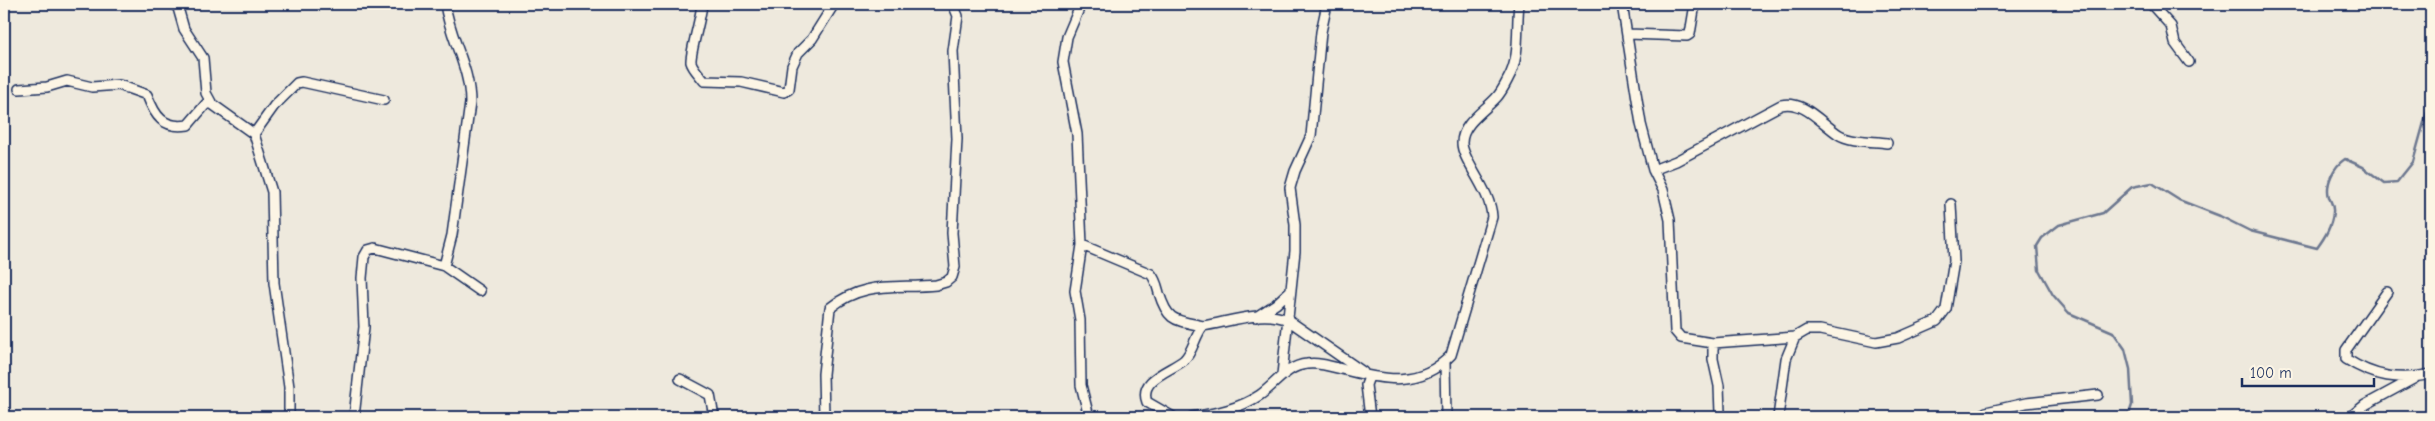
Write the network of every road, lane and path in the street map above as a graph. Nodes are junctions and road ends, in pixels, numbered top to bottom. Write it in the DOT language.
graph roads {
  1 [pos="446,4"];
  2 [pos="702,4"];
  3 [pos="834,4"];
  4 [pos="953,4"];
  5 [pos="1081,4"];
  6 [pos="1327,4"];
  7 [pos="1520,4"];
  8 [pos="1622,4"];
  9 [pos="1695,4"];
  10 [pos="2151,4"];
  11 [pos="176,5"];
  12 [pos="1628,34"];
  13 [pos="2189,62"];
  14 [pos="19,89"];
  15 [pos="384,100"];
  16 [pos="212,104"];
  17 [pos="254,134"];
  18 [pos="1887,143"];
  19 [pos="1653,170"];
  20 [pos="1951,204"];
  21 [pos="1082,245"];
  22 [pos="444,266"];
  23 [pos="1290,290"];
  24 [pos="480,291"];
  25 [pos="2387,292"];
  26 [pos="1256,317"];
  27 [pos="1288,320"];
  28 [pos="1203,326"];
  29 [pos="1795,337"];
  30 [pos="1713,343"];
  31 [pos="1445,362"];
  32 [pos="2431,374"];
  33 [pos="1282,375"];
  34 [pos="1369,377"];
  35 [pos="2417,377"];
  36 [pos="680,379"];
  37 [pos="2098,395"];
  38 [pos="290,417"];
  39 [pos="354,417"];
  40 [pos="714,417"];
  41 [pos="824,417"];
  42 [pos="1089,417"];
  43 [pos="1173,417"];
  44 [pos="1192,417"];
  45 [pos="1370,417"];
  46 [pos="1446,417"];
  47 [pos="1724,417"];
  48 [pos="1778,417"];
  49 [pos="1982,417"];
  50 [pos="2350,417"];
  1 -- 22 [label="street"];
  2 -- 3 [label="street"];
  4 -- 41 [label="street"];
  5 -- 21 [label="street"];
  6 -- 23 [label="street"];
  7 -- 31 [label="street"];
  8 -- 12 [label="street"];
  9 -- 12 [label="street"];
  10 -- 13 [label="street"];
  11 -- 16 [label="street"];
  12 -- 19 [label="street"];
  14 -- 16 [label="street"];
  15 -- 17 [label="street"];
  16 -- 17 [label="street"];
  17 -- 38 [label="street"];
  18 -- 19 [label="street"];
  19 -- 30 [label="street"];
  20 -- 29 [label="street"];
  21 -- 28 [label="street"];
  21 -- 42 [label="street"];
  22 -- 24 [label="street"];
  22 -- 39 [label="street"];
  23 -- 26 [label="street"];
  23 -- 27 [label="street"];
  25 -- 35 [label="street"];
  26 -- 27 [label="street"];
  26 -- 28 [label="street"];
  27 -- 33 [label="street"];
  27 -- 34 [label="street"];
  28 -- 43 [label="street"];
  29 -- 30 [label="street"];
  29 -- 48 [label="street"];
  30 -- 47 [label="street"];
  31 -- 34 [label="street"];
  31 -- 46 [label="street"];
  32 -- 35 [label="street"];
  33 -- 34 [label="street"];
  33 -- 44 [label="street"];
  34 -- 45 [label="street"];
  35 -- 50 [label="street"];
  36 -- 40 [label="street"];
  37 -- 49 [label="street"];
}
